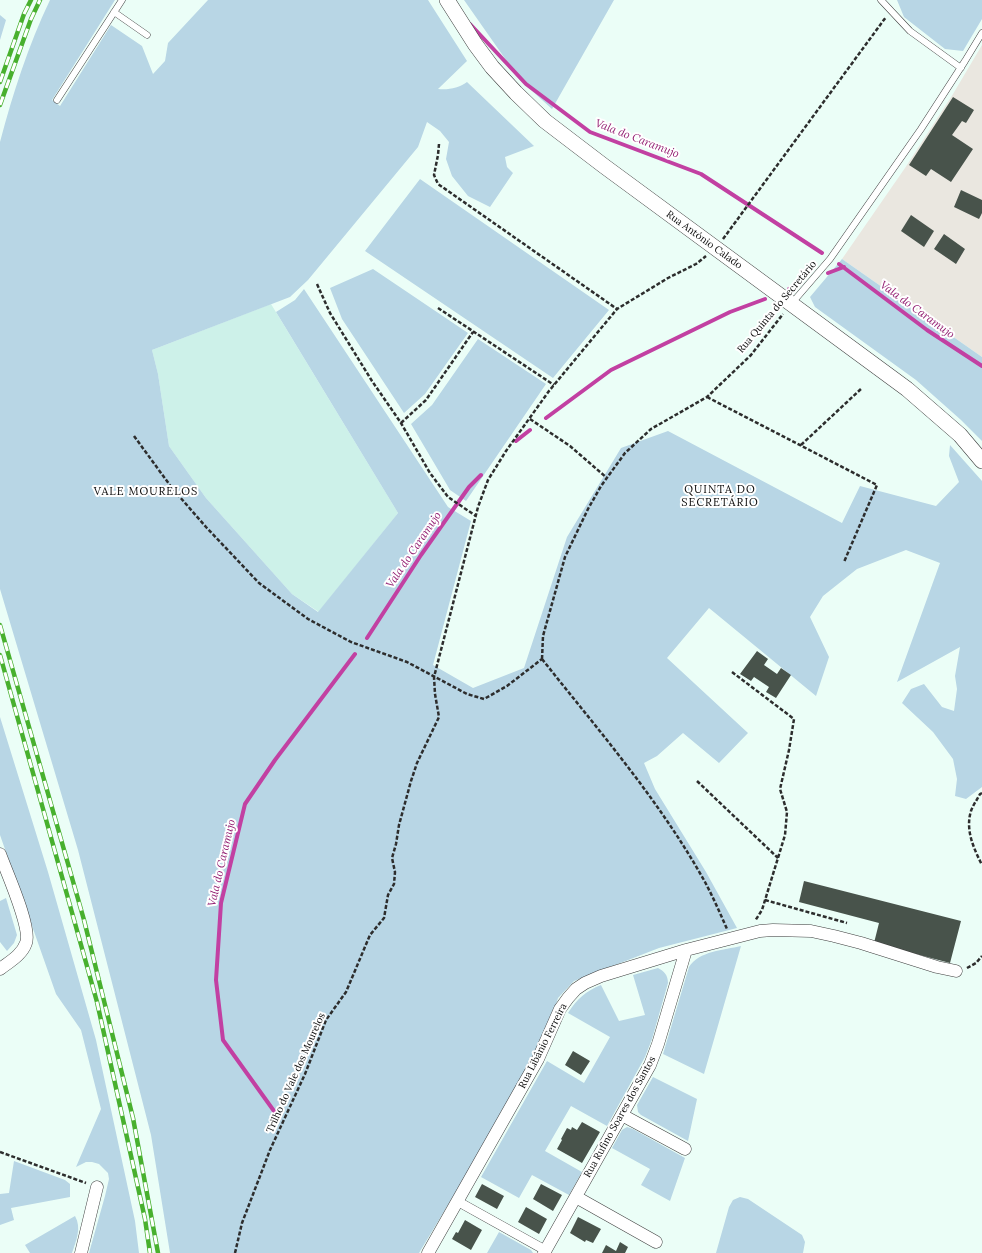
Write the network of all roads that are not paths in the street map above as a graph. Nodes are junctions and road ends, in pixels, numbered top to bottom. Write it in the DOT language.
graph roads {
  1 [pos="122,0"];
  2 [pos="447,0"];
  3 [pos="881,0"];
  4 [pos="114,12"];
  5 [pos="982,33"];
  6 [pos="147,35"];
  7 [pos="961,68"];
  8 [pos="57,100"];
  9 [pos="791,304"];
  10 [pos="982,461"];
  11 [pos="0,854"];
  12 [pos="686,950"];
  13 [pos="0,969"];
  14 [pos="956,971"];
  15 [pos="622,1115"];
  16 [pos="685,1149"];
  17 [pos="97,1187"];
  18 [pos="576,1197"];
  19 [pos="457,1201"];
  20 [pos="656,1242"];
  21 [pos="545,1252"];
  22 [pos="81,1253"];
  23 [pos="428,1253"];
  1 -- 4 [label="lane"];
  2 -- 9 [label="street, Rua António Calado"];
  3 -- 7 [label="lane"];
  4 -- 6 [label="lane"];
  4 -- 8 [label="lane"];
  5 -- 7 [label="lane, Rua Quinta do Secretário"];
  7 -- 9 [label="lane, Rua Quinta do Secretário"];
  9 -- 10 [label="street, Rua António Calado"];
  11 -- 13 [label="street"];
  12 -- 14 [label="street, Rua Libânio Ferreira"];
  12 -- 15 [label="street, Rua Rufino Soares dos Santos"];
  12 -- 19 [label="street, Rua Libânio Ferreira"];
  15 -- 16 [label="street"];
  15 -- 18 [label="street, Rua Rufino Soares dos Santos"];
  17 -- 22 [label="street"];
  18 -- 20 [label="street"];
  18 -- 21 [label="street, Rua Rufino Soares dos Santos"];
  19 -- 21 [label="street"];
  19 -- 23 [label="street, Rua Libânio Ferreira"];
}
